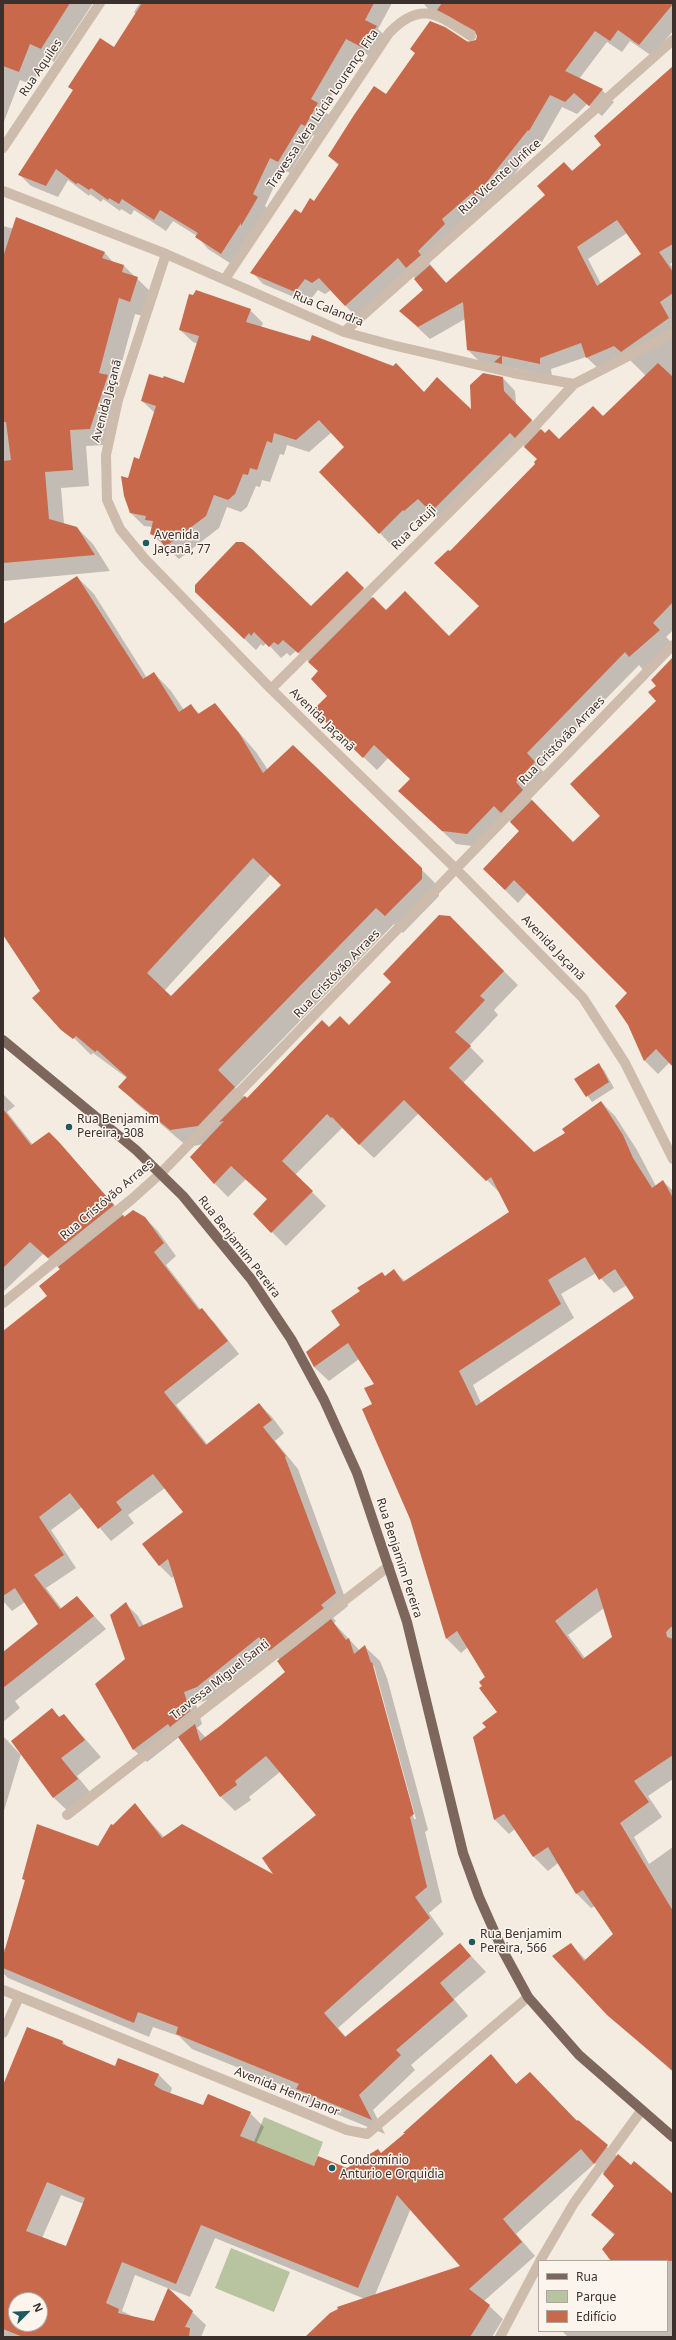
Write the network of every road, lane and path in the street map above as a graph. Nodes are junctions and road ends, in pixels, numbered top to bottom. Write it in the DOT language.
graph roads {
  1 [pos="100,3"];
  2 [pos="471,36"];
  3 [pos="673,40"];
  4 [pos="3,148"];
  5 [pos="3,191"];
  6 [pos="166,254"];
  7 [pos="225,280"];
  8 [pos="344,332"];
  9 [pos="673,333"];
  10 [pos="574,384"];
  11 [pos="673,645"];
  12 [pos="271,689"];
  13 [pos="457,870"];
  14 [pos="3,1040"];
  15 [pos="673,1159"];
  16 [pos="160,1173"];
  17 [pos="3,1303"];
  18 [pos="389,1566"];
  19 [pos="67,1815"];
  20 [pos="3,1990"];
  21 [pos="19,1997"];
  22 [pos="528,1997"];
  23 [pos="3,2033"];
  24 [pos="641,2111"];
  25 [pos="673,2137"];
  26 [pos="541,2260"];
  27 [pos="538,2266"];
  28 [pos="500,2337"];
  1 -- 4 [label="street, Rua Aquiles"];
  2 -- 7 [label="street, Travessa Vera Lúcia Lourenço Fita"];
  3 -- 8 [label="street, Rua Vicente Urifice"];
  5 -- 6 [label="street, Rua Calandra"];
  6 -- 7 [label="street, Rua Calandra"];
  6 -- 12 [label="street, Avenida Jaçanã"];
  7 -- 8 [label="street, Rua Calandra"];
  8 -- 10 [label="street, Rua Calandra"];
  9 -- 10 [label="street"];
  10 -- 12 [label="street, Rua Catuji"];
  11 -- 13 [label="street, Rua Cristóvão Arraes"];
  12 -- 13 [label="street, Avenida Jaçanã"];
  13 -- 15 [label="street, Avenida Jaçanã"];
  13 -- 16 [label="street, Rua Cristóvão Arraes"];
  14 -- 16 [label="main road, Rua Benjamim Pereira"];
  16 -- 17 [label="street, Rua Cristóvão Arraes"];
  16 -- 18 [label="main road, Rua Benjamim Pereira"];
  18 -- 19 [label="street, Travessa Miguel Santi"];
  18 -- 22 [label="main road, Rua Benjamim Pereira"];
  20 -- 21 [label="street, Avenida Henri Janor"];
  21 -- 22 [label="street, Avenida Henri Janor"];
  21 -- 23 [label="street"];
  22 -- 24 [label="main road, Rua Benjamim Pereira"];
  24 -- 25 [label="main road, Rua Benjamim Pereira"];
  24 -- 26 [label="street"];
  27 -- 28 [label="street"];
}
